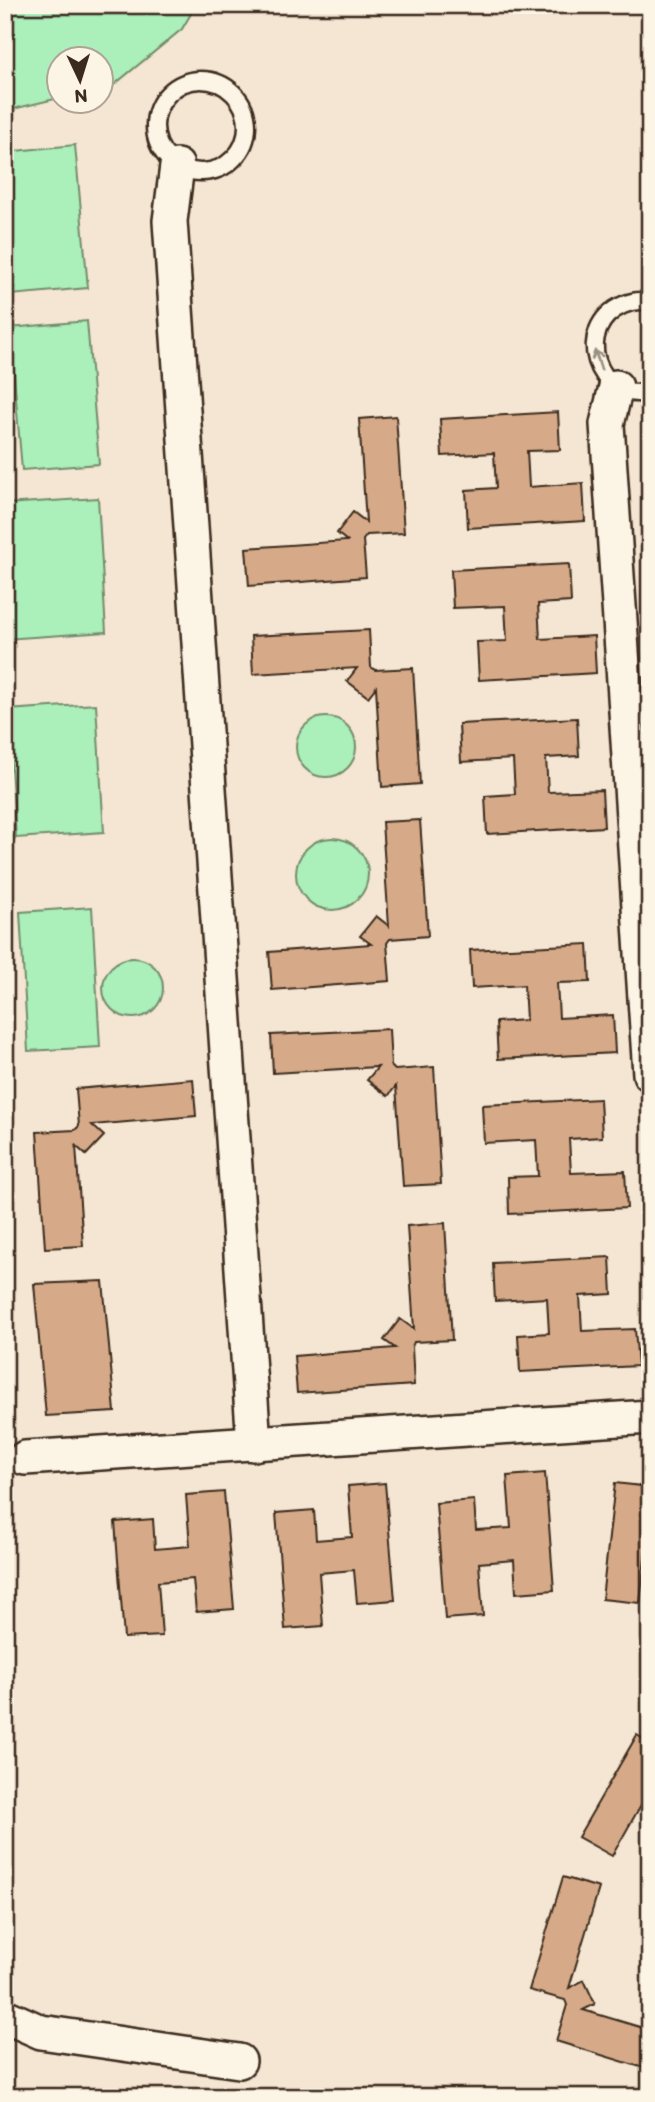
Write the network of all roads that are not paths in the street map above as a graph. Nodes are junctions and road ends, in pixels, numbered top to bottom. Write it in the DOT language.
graph roads {
  1 [pos="177,166"];
  2 [pos="650,302"];
  3 [pos="617,387"];
  4 [pos="650,392"];
  5 [pos="650,1074"];
  6 [pos="650,1417"];
  7 [pos="254,1444"];
  8 [pos="25,1458"];
  9 [pos="5,2016"];
  10 [pos="239,2062"];
  1 -- 1 [label="lane"];
  1 -- 7 [label="street"];
  3 -- 2 [label="lane, one-way"];
  3 -- 4 [label="lane"];
  3 -- 5 [label="street"];
  6 -- 7 [label="street"];
  7 -- 8 [label="street"];
  9 -- 10 [label="street"];
}
